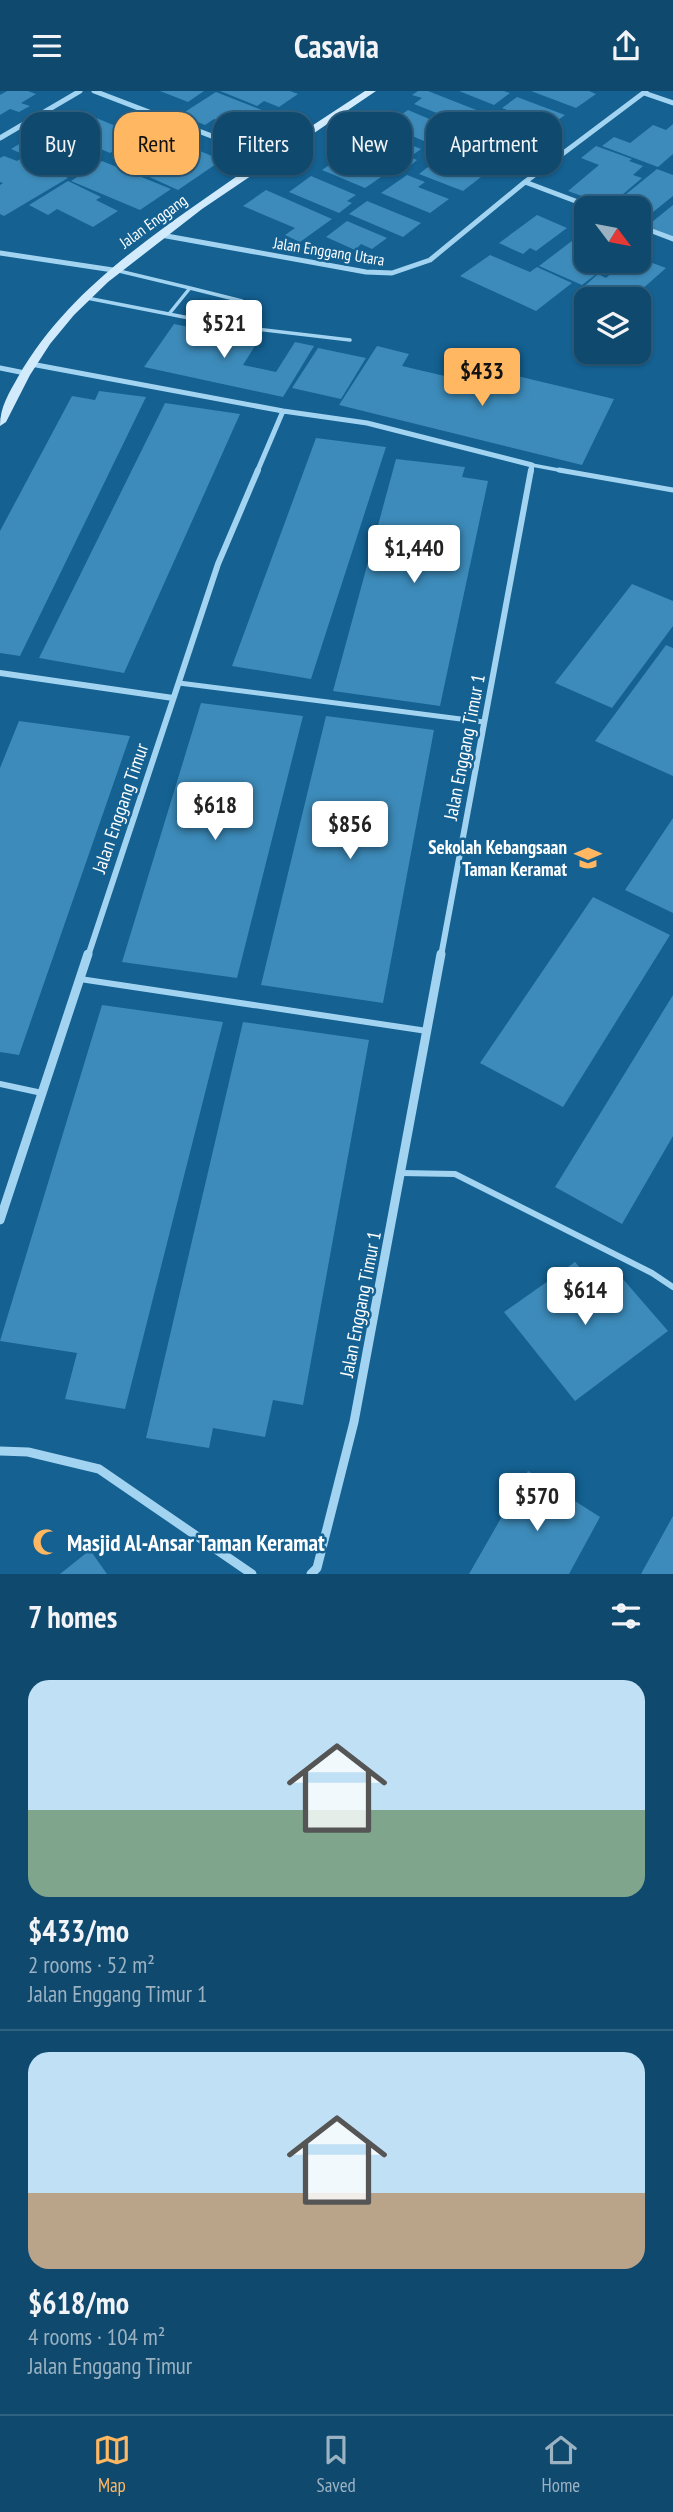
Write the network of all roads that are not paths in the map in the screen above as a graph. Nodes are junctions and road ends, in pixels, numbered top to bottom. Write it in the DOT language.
graph roads {
  1 [pos="80,91"];
  2 [pos="94,91"];
  3 [pos="371,91"];
  4 [pos="645,92"];
  5 [pos="673,103"];
  6 [pos="313,129"];
  7 [pos="213,137"];
  8 [pos="0,138"];
  9 [pos="245,175"];
  10 [pos="525,182"];
  11 [pos="574,200"];
  12 [pos="651,231"];
  13 [pos="160,235"];
  14 [pos="673,239"];
  15 [pos="0,253"];
  16 [pos="113,270"];
  17 [pos="190,288"];
  18 [pos="84,297"];
  19 [pos="169,314"];
  20 [pos="230,326"];
  21 [pos="350,340"];
  22 [pos="0,368"];
  23 [pos="28,369"];
  24 [pos="284,411"];
  25 [pos="0,422"];
  26 [pos="532,465"];
  27 [pos="673,490"];
  28 [pos="0,673"];
  29 [pos="179,683"];
  30 [pos="173,698"];
  31 [pos="484,722"];
  32 [pos="80,979"];
  33 [pos="427,1031"];
  34 [pos="0,1084"];
  35 [pos="42,1093"];
  36 [pos="401,1174"];
  37 [pos="0,1220"];
  38 [pos="673,1287"];
  39 [pos="0,1451"];
  40 [pos="252,1574"];
  41 [pos="311,1574"];
  1 -- 8 [label="street"];
  2 -- 7 [label="street"];
  3 -- 6 [label="main road, Jalan Enggang"];
  4 -- 5 [label="street"];
  4 -- 10 [label="street, Jalan Enggang Utara"];
  9 -- 13 [label="main road, Jalan Enggang"];
  10 -- 11 [label="street"];
  10 -- 13 [label="street, Jalan Enggang Utara"];
  12 -- 14 [label="street"];
  13 -- 16 [label="main road, Jalan Enggang"];
  15 -- 16 [label="street"];
  16 -- 17 [label="lane"];
  16 -- 18 [label="main road, Jalan Enggang"];
  17 -- 19 [label="lane"];
  17 -- 20 [label="lane"];
  18 -- 19 [label="lane"];
  18 -- 23 [label="main road, Jalan Enggang"];
  19 -- 20 [label="lane"];
  20 -- 21 [label="lane"];
  22 -- 23 [label="street"];
  23 -- 24 [label="street"];
  23 -- 25 [label="main road, Jalan Enggang"];
  24 -- 26 [label="street"];
  24 -- 29 [label="street, Jalan Enggang Timur"];
  26 -- 27 [label="lane"];
  26 -- 31 [label="street, Jalan Enggang Timur 1"];
  28 -- 30 [label="street"];
  29 -- 30 [label="street, Jalan Enggang Timur"];
  29 -- 31 [label="lane"];
  30 -- 32 [label="street, Jalan Enggang Timur"];
  31 -- 33 [label="street, Jalan Enggang Timur 1"];
  32 -- 33 [label="lane"];
  32 -- 35 [label="street, Jalan Enggang Timur"];
  33 -- 36 [label="street, Jalan Enggang Timur 1"];
  34 -- 35 [label="lane"];
  35 -- 37 [label="street, Jalan Enggang Timur"];
  36 -- 38 [label="lane"];
  36 -- 41 [label="street, Jalan Enggang Timur 1"];
  39 -- 40 [label="street"];
}
